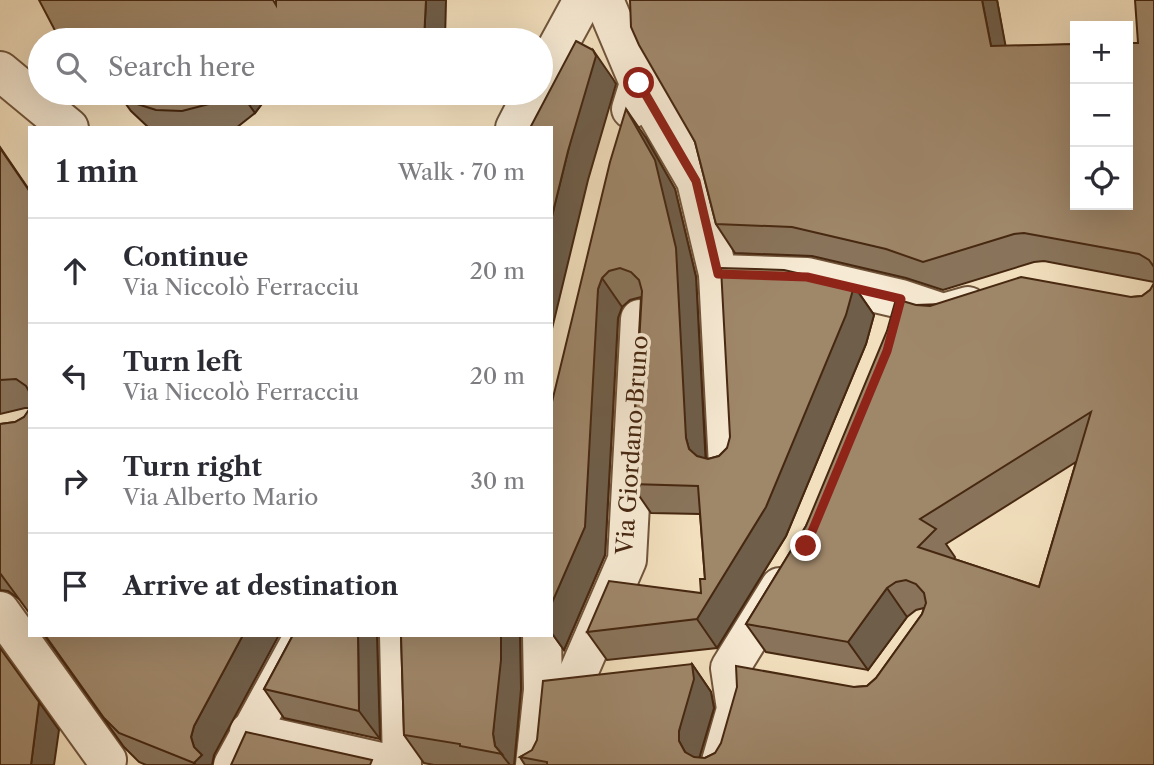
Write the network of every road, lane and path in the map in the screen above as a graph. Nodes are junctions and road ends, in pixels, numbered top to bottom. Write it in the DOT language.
graph roads {
  1 [pos="583,0"];
  2 [pos="604,0"];
  3 [pos="553,55"];
  4 [pos="0,71"];
  5 [pos="639,83"];
  6 [pos="28,94"];
  7 [pos="41,105"];
  8 [pos="527,105"];
  9 [pos="67,126"];
  10 [pos="516,126"];
  11 [pos="620,147"];
  12 [pos="718,274"];
  13 [pos="1003,295"];
  14 [pos="901,299"];
  15 [pos="640,319"];
  16 [pos="891,338"];
  17 [pos="728,466"];
  18 [pos="799,557"];
  19 [pos="0,611"];
  20 [pos="303,637"];
  21 [pos="399,637"];
  22 [pos="543,637"];
  23 [pos="730,668"];
  24 [pos="691,673"];
  25 [pos="771,675"];
  26 [pos="612,682"];
  27 [pos="557,689"];
  28 [pos="241,748"];
  29 [pos="106,765"];
  30 [pos="394,765"];
  31 [pos="402,765"];
  32 [pos="535,765"];
  33 [pos="720,765"];
  1 -- 3 [label="street"];
  2 -- 5 [label="street"];
  4 -- 6 [label="street"];
  5 -- 11 [label="street"];
  5 -- 12 [label="street"];
  7 -- 9 [label="street"];
  8 -- 10 [label="street"];
  12 -- 14 [label="street"];
  12 -- 17 [label="street"];
  13 -- 14 [label="street"];
  14 -- 16 [label="street"];
  15 -- 27 [label="street, Via Giordano Bruno"];
  18 -- 23 [label="street"];
  19 -- 29 [label="street"];
  20 -- 28 [label="street"];
  21 -- 31 [label="street"];
  22 -- 27 [label="street"];
  23 -- 24 [label="street"];
  23 -- 25 [label="street"];
  23 -- 33 [label="street"];
  26 -- 27 [label="street"];
  27 -- 32 [label="street"];
  28 -- 30 [label="street"];
}
